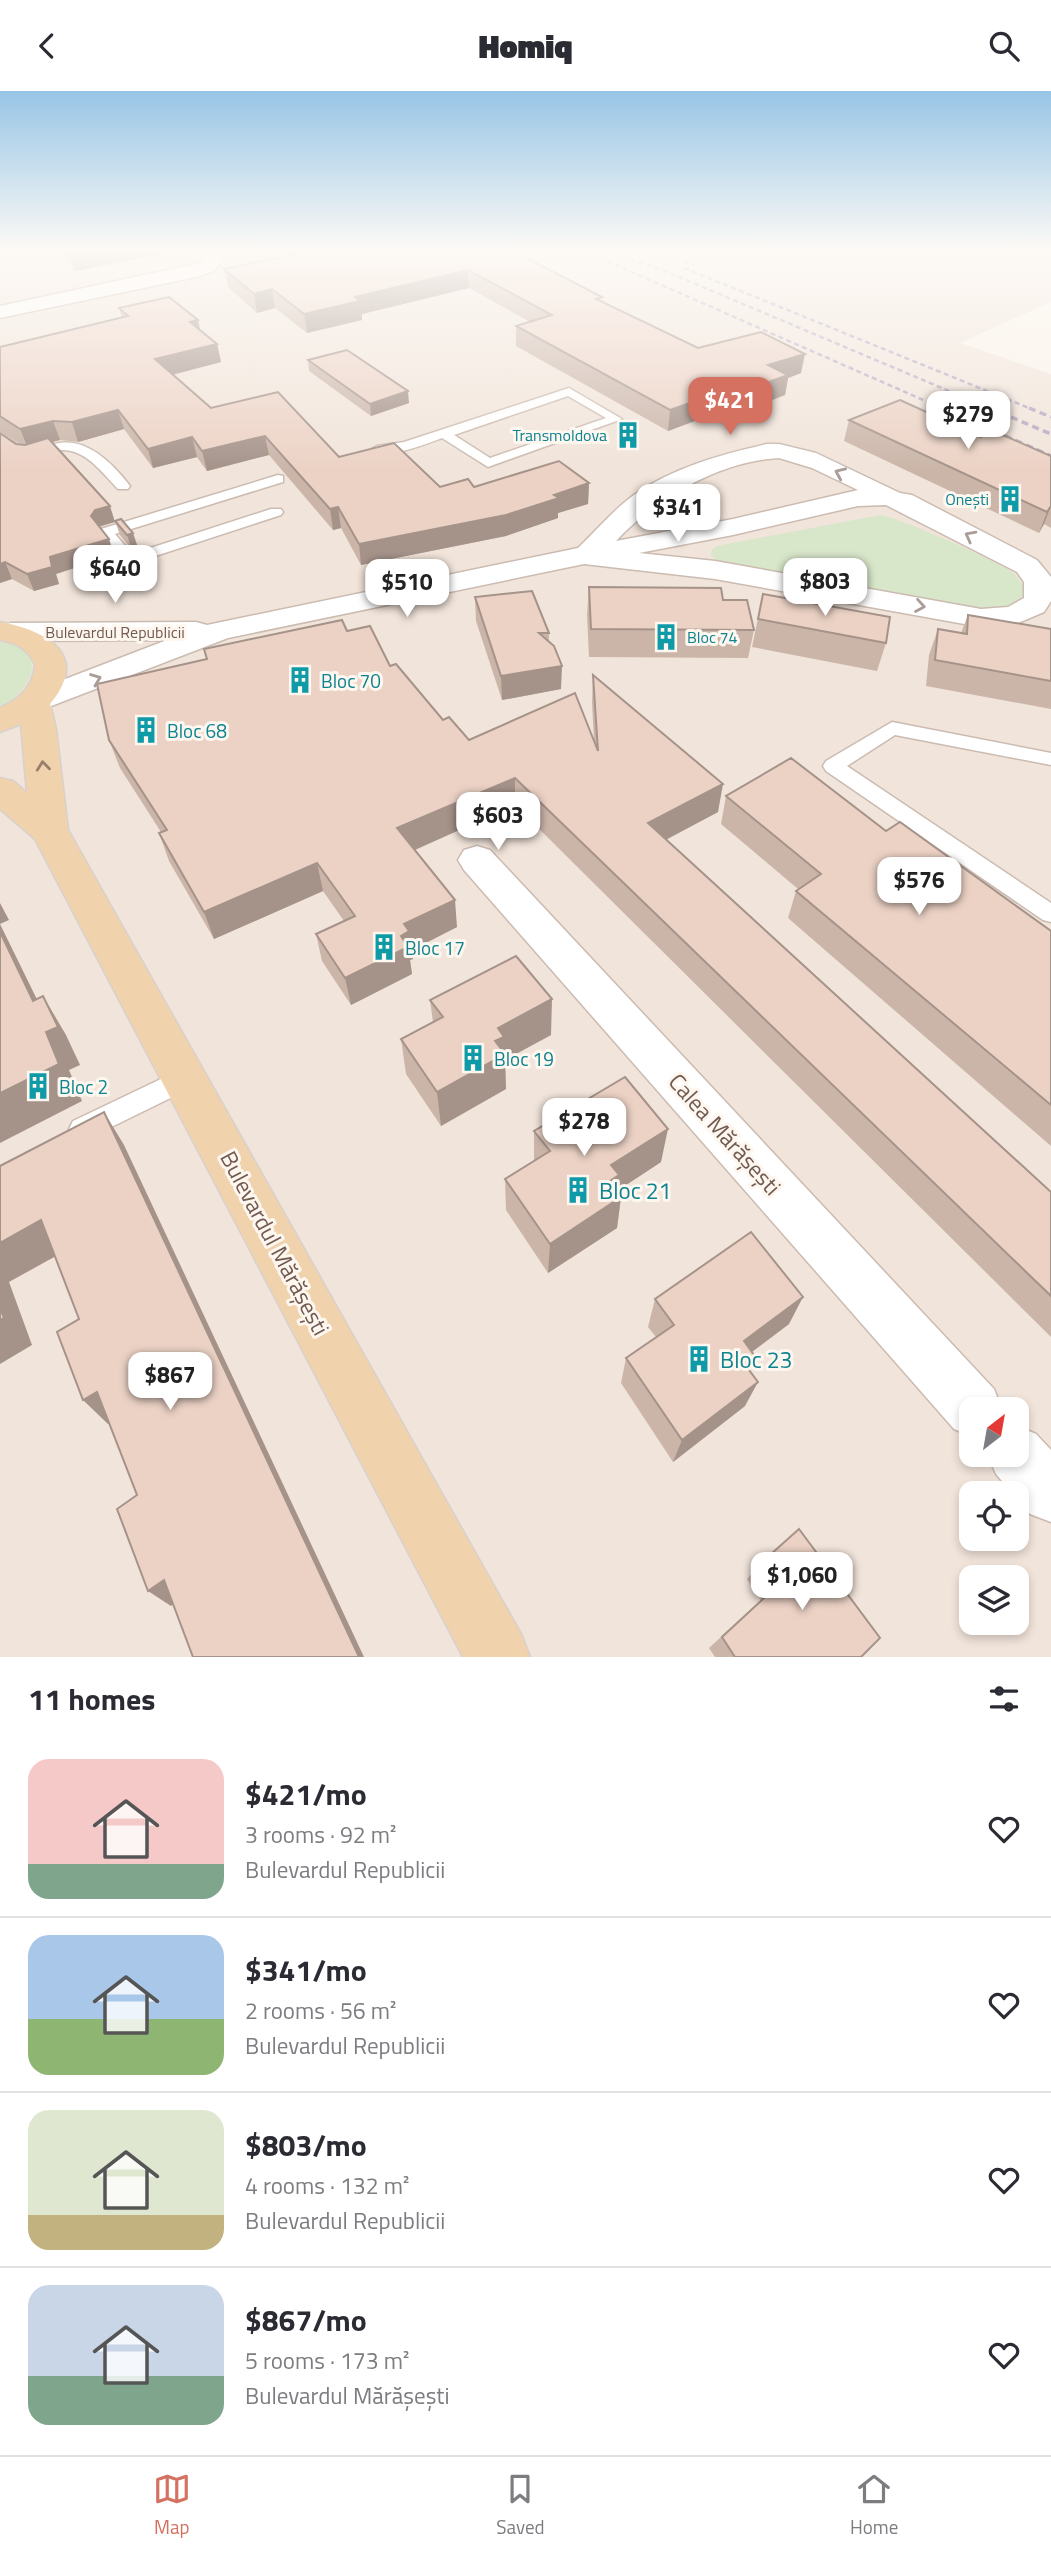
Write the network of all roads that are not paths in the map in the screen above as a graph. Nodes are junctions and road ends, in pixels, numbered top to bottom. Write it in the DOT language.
graph roads {
  1 [pos="444,434"];
  2 [pos="0,436"];
  3 [pos="377,450"];
  4 [pos="278,479"];
  5 [pos="124,485"];
  6 [pos="903,501"];
  7 [pos="276,512"];
  8 [pos="215,515"];
  9 [pos="193,522"];
  10 [pos="733,527"];
  11 [pos="165,531"];
  12 [pos="586,556"];
  13 [pos="715,570"];
  14 [pos="219,631"];
  15 [pos="6,632"];
  16 [pos="33,703"];
  17 [pos="0,722"];
  18 [pos="1051,759"];
  19 [pos="0,790"];
  20 [pos="50,830"];
  21 [pos="477,860"];
  22 [pos="1051,914"];
  23 [pos="186,1078"];
  24 [pos="59,1142"];
  25 [pos="963,1397"];
  26 [pos="1028,1467"];
  27 [pos="1051,1493"];
  28 [pos="498,1657"];
  1 -- 1 [label="lane"];
  1 -- 3 [label="lane"];
  2 -- 5 [label="lane"];
  4 -- 8 [label="lane"];
  6 -- 10 [label="street, Bulevardul Republicii"];
  6 -- 12 [label="street, Bulevardul Republicii, one-way"];
  13 -- 6 [label="street, Bulevardul Republicii, one-way"];
  7 -- 8 [label="lane"];
  8 -- 9 [label="lane"];
  8 -- 9 [label="lane"];
  9 -- 11 [label="lane"];
  9 -- 11 [label="lane"];
  10 -- 12 [label="street, Bulevardul Republicii"];
  10 -- 13 [label="street"];
  11 -- 11 [label="lane"];
  12 -- 13 [label="street, Bulevardul Republicii"];
  12 -- 14 [label="street, Bulevardul Republicii"];
  14 -- 15 [label="street, Bulevardul Republicii"];
  16 -- 14 [label="street, Bulevardul Republicii, one-way"];
  15 -- 16 [label="main road"];
  16 -- 17 [label="main road"];
  20 -- 16 [label="main road, Bulevardul Mărășești, one-way"];
  18 -- 22 [label="lane"];
  19 -- 20 [label="main road, Bulevardul Mărășești"];
  20 -- 23 [label="main road, Bulevardul Mărășești"];
  21 -- 25 [label="street, Calea Mărășești"];
  23 -- 24 [label="lane"];
  23 -- 28 [label="main road, Bulevardul Mărășești"];
  26 -- 27 [label="street"];
}
